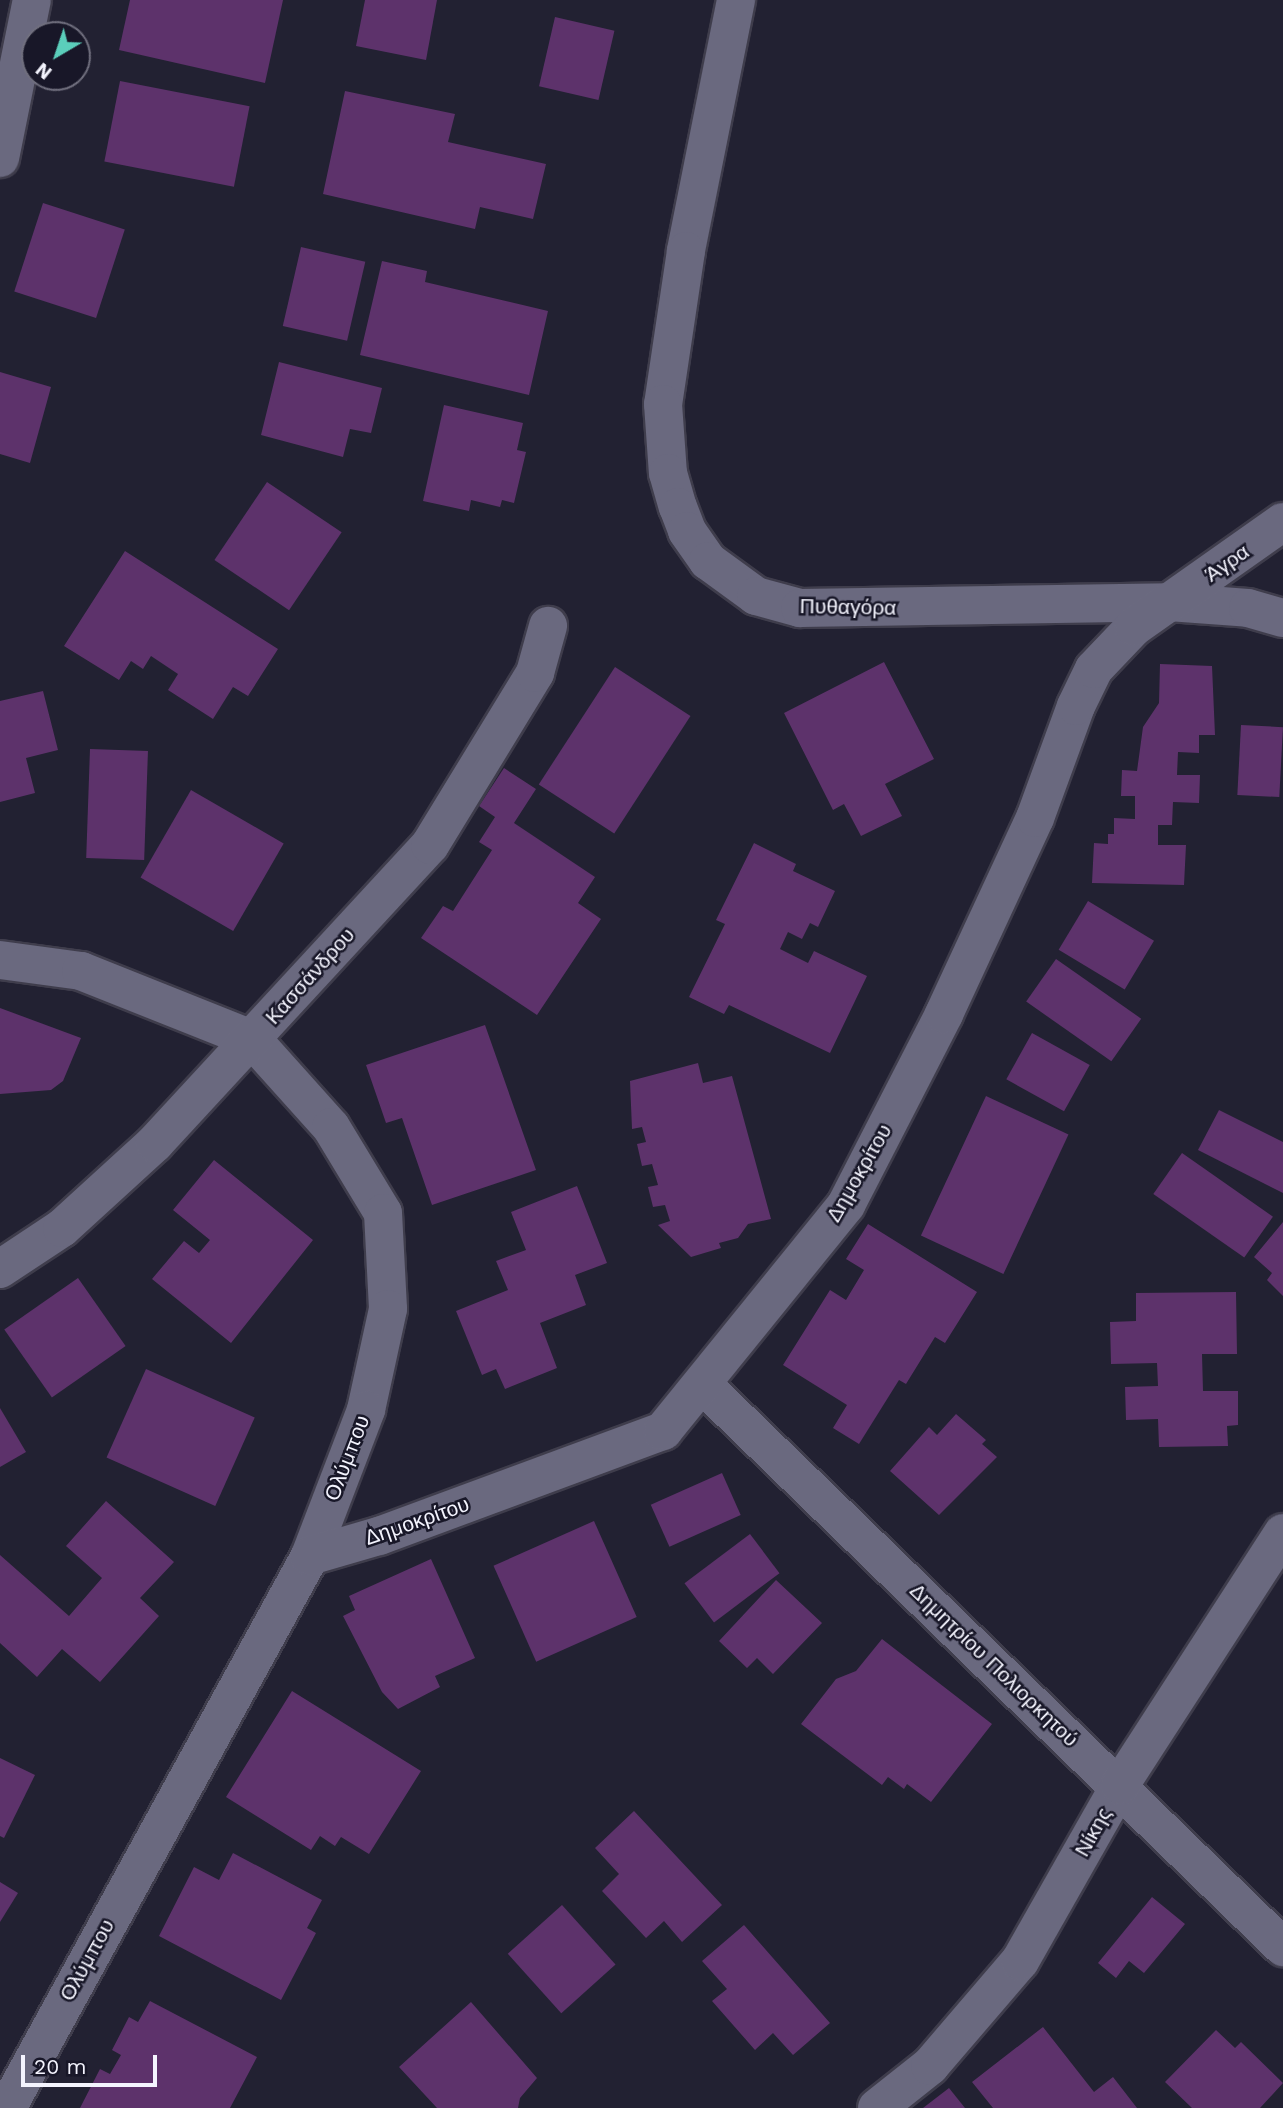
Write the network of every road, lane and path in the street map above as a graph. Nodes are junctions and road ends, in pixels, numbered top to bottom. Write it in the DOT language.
graph roads {
  1 [pos="32,0"];
  2 [pos="736,0"];
  3 [pos="0,158"];
  4 [pos="1283,522"];
  5 [pos="1169,601"];
  6 [pos="1283,618"];
  7 [pos="548,626"];
  8 [pos="0,960"];
  9 [pos="253,1039"];
  10 [pos="0,1269"];
  11 [pos="703,1385"];
  12 [pos="1283,1533"];
  13 [pos="310,1556"];
  14 [pos="1120,1785"];
  15 [pos="1283,1947"];
  16 [pos="6,2108"];
  17 [pos="877,2108"];
  1 -- 3 [label="street"];
  2 -- 5 [label="street, Πυθαγόρα"];
  4 -- 5 [label="street, Άγρα"];
  5 -- 6 [label="street, Πυθαγόρα"];
  5 -- 11 [label="street, Δημοκρίτου"];
  7 -- 9 [label="street, Κασσάνδρου"];
  8 -- 9 [label="street, Ολύμπου"];
  9 -- 10 [label="street, Κασσάνδρου"];
  9 -- 13 [label="street, Ολύμπου"];
  11 -- 13 [label="street, Δημοκρίτου"];
  11 -- 14 [label="street, Δημητρίου Πολιορκητού"];
  12 -- 14 [label="street, Νίκης"];
  13 -- 16 [label="street, Ολύμπου"];
  14 -- 15 [label="street, Δημητρίου Πολιορκητού"];
  14 -- 17 [label="street, Νίκης"];
}
